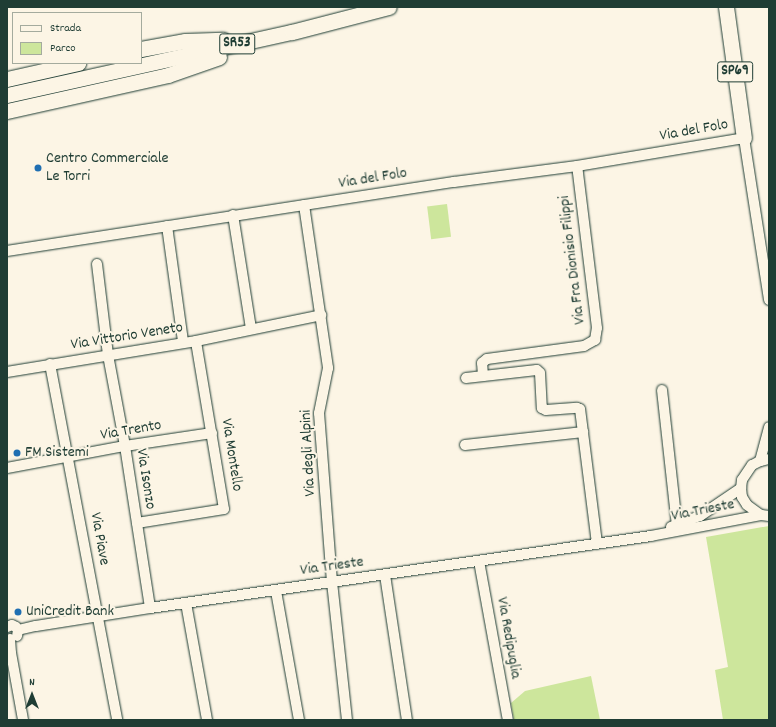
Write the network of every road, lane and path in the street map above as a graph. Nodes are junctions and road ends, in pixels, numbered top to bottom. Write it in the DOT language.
graph roads {
  1 [pos="389,7"];
  2 [pos="726,7"];
  3 [pos="292,32"];
  4 [pos="142,49"];
  5 [pos="74,64"];
  6 [pos="7,79"];
  7 [pos="7,95"];
  8 [pos="7,111"];
  9 [pos="744,138"];
  10 [pos="577,166"];
  11 [pos="304,205"];
  12 [pos="233,215"];
  13 [pos="166,226"];
  14 [pos="7,251"];
  15 [pos="97,264"];
  16 [pos="769,300"];
  17 [pos="321,315"];
  18 [pos="251,329"];
  19 [pos="196,341"];
  20 [pos="183,342"];
  21 [pos="108,355"];
  22 [pos="50,364"];
  23 [pos="7,372"];
  24 [pos="483,376"];
  25 [pos="466,378"];
  26 [pos="662,390"];
  27 [pos="769,427"];
  28 [pos="583,432"];
  29 [pos="212,433"];
  30 [pos="465,445"];
  31 [pos="125,446"];
  32 [pos="69,457"];
  33 [pos="764,460"];
  34 [pos="7,468"];
  35 [pos="741,488"];
  36 [pos="765,516"];
  37 [pos="137,523"];
  38 [pos="677,525"];
  39 [pos="651,536"];
  40 [pos="597,543"];
  41 [pos="479,562"];
  42 [pos="385,575"];
  43 [pos="332,582"];
  44 [pos="276,591"];
  45 [pos="186,603"];
  46 [pos="150,608"];
  47 [pos="97,617"];
  48 [pos="10,625"];
  49 [pos="9,638"];
  50 [pos="23,720"];
  51 [pos="117,720"];
  52 [pos="207,720"];
  53 [pos="299,720"];
  54 [pos="347,720"];
  55 [pos="407,720"];
  56 [pos="508,720"];
  1 -- 3 [label="highway, SR53"];
  2 -- 9 [label="highway, SP69"];
  3 -- 4 [label="highway"];
  3 -- 7 [label="highway, SR53"];
  3 -- 8 [label="highway"];
  5 -- 6 [label="highway"];
  9 -- 10 [label="street, Via del Folo"];
  9 -- 16 [label="street, SP69"];
  10 -- 11 [label="street, Via del Folo"];
  10 -- 24 [label="street, Via Fra Dionisio Filippi"];
  11 -- 12 [label="street, Via del Folo"];
  11 -- 17 [label="street, Via degli Alpini"];
  12 -- 13 [label="street, Via del Folo"];
  12 -- 18 [label="street"];
  13 -- 14 [label="street, Via del Folo"];
  13 -- 20 [label="street"];
  15 -- 21 [label="street, Via Isonzo"];
  17 -- 18 [label="street, Via Vittorio Veneto"];
  17 -- 43 [label="street, Via degli Alpini"];
  18 -- 19 [label="street, Via Vittorio Veneto"];
  19 -- 20 [label="street, Via Vittorio Veneto"];
  19 -- 29 [label="street, Via Montello"];
  20 -- 21 [label="street, Via Vittorio Veneto"];
  21 -- 22 [label="street, Via Vittorio Veneto"];
  21 -- 31 [label="street, Via Isonzo"];
  22 -- 23 [label="street, Via Vittorio Veneto"];
  22 -- 32 [label="street, Via Piave"];
  24 -- 25 [label="street"];
  24 -- 28 [label="street"];
  26 -- 38 [label="street"];
  27 -- 33 [label="street"];
  28 -- 30 [label="street"];
  28 -- 40 [label="street"];
  29 -- 31 [label="street, Via Trento"];
  29 -- 37 [label="street, Via Montello"];
  31 -- 32 [label="street, Via Trento"];
  31 -- 37 [label="street, Via Isonzo"];
  32 -- 34 [label="street, Via Trento"];
  32 -- 47 [label="street, Via Piave"];
  33 -- 35 [label="street"];
  35 -- 36 [label="street"];
  35 -- 38 [label="street, Via Trieste"];
  36 -- 39 [label="street, Via Trieste"];
  37 -- 46 [label="street, Via Isonzo"];
  38 -- 39 [label="street, Via Trieste"];
  39 -- 40 [label="street, Via Trieste"];
  40 -- 41 [label="street, Via Trieste"];
  41 -- 42 [label="street, Via Trieste"];
  41 -- 56 [label="street, Via Redipuglia"];
  42 -- 43 [label="street, Via Trieste"];
  42 -- 55 [label="street"];
  43 -- 44 [label="street, Via Trieste"];
  43 -- 54 [label="street, Via degli Alpini"];
  44 -- 45 [label="street, Via Trieste"];
  44 -- 53 [label="street"];
  45 -- 46 [label="street, Via Trieste"];
  45 -- 52 [label="street"];
  46 -- 47 [label="street, Via Trieste"];
  47 -- 48 [label="street, Via Trieste"];
  47 -- 51 [label="street, Via Piave"];
  48 -- 49 [label="street"];
  49 -- 50 [label="street"];
}
